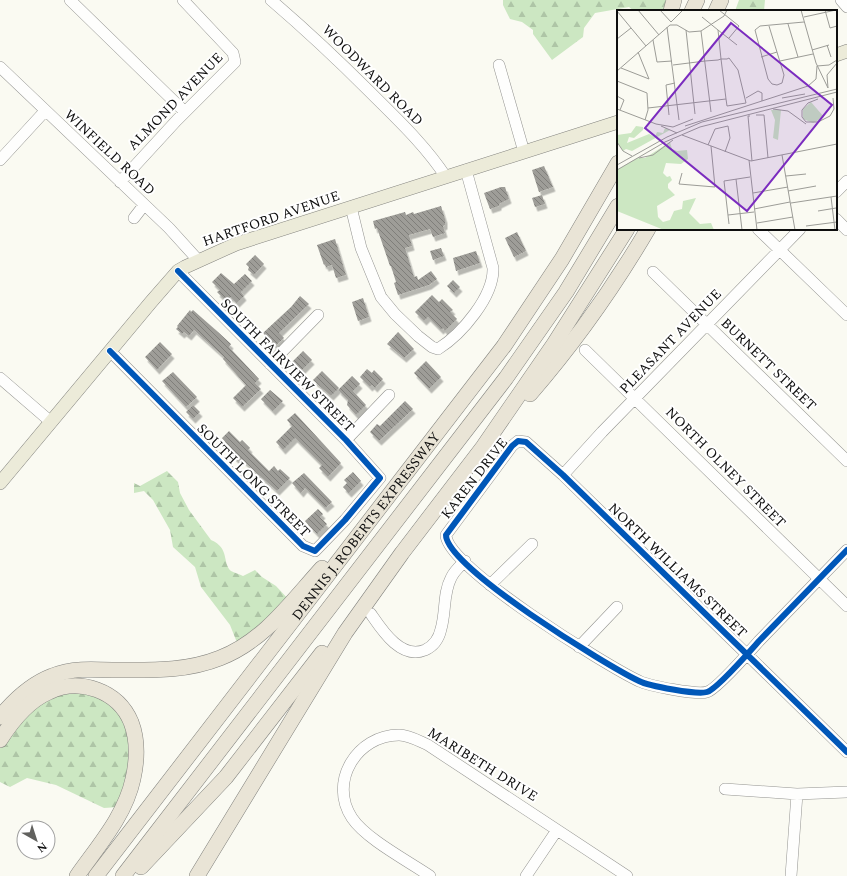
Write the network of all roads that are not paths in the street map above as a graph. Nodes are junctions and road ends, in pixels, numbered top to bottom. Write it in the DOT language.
graph roads {
  1 [pos="70,0"];
  2 [pos="183,0"];
  3 [pos="271,0"];
  4 [pos="674,0"];
  5 [pos="697,0"];
  6 [pos="721,0"];
  7 [pos="842,0"];
  8 [pos="847,8"];
  9 [pos="671,10"];
  10 [pos="692,10"];
  11 [pos="716,10"];
  12 [pos="847,51"];
  13 [pos="837,55"];
  14 [pos="499,65"];
  15 [pos="0,67"];
  16 [pos="45,111"];
  17 [pos="185,112"];
  18 [pos="617,122"];
  19 [pos="524,152"];
  20 [pos="0,160"];
  21 [pos="617,164"];
  22 [pos="466,170"];
  23 [pos="446,177"];
  24 [pos="847,181"];
  25 [pos="120,182"];
  26 [pos="837,191"];
  27 [pos="144,205"];
  28 [pos="351,207"];
  29 [pos="617,208"];
  30 [pos="134,218"];
  31 [pos="837,220"];
  32 [pos="626,230"];
  33 [pos="647,230"];
  34 [pos="759,230"];
  35 [pos="799,230"];
  36 [pos="847,230"];
  37 [pos="780,250"];
  38 [pos="198,260"];
  39 [pos="178,271"];
  40 [pos="653,272"];
  41 [pos="318,315"];
  42 [pos="847,315"];
  43 [pos="707,324"];
  44 [pos="585,350"];
  45 [pos="110,351"];
  46 [pos="270,364"];
  47 [pos="0,378"];
  48 [pos="389,395"];
  49 [pos="635,399"];
  50 [pos="52,422"];
  51 [pos="346,440"];
  52 [pos="526,442"];
  53 [pos="483,447"];
  54 [pos="847,461"];
  55 [pos="563,475"];
  56 [pos="380,478"];
  57 [pos="0,484"];
  58 [pos="388,497"];
  59 [pos="532,544"];
  60 [pos="847,550"];
  61 [pos="402,552"];
  62 [pos="465,561"];
  63 [pos="819,578"];
  64 [pos="490,585"];
  65 [pos="847,606"];
  66 [pos="617,607"];
  67 [pos="371,614"];
  68 [pos="579,647"];
  69 [pos="747,654"];
  70 [pos="0,717"];
  71 [pos="0,740"];
  72 [pos="847,752"];
  73 [pos="725,790"];
  74 [pos="847,792"];
  75 [pos="797,794"];
  76 [pos="557,830"];
  77 [pos="76,876"];
  78 [pos="96,876"];
  79 [pos="124,876"];
  80 [pos="132,876"];
  81 [pos="197,876"];
  82 [pos="430,876"];
  83 [pos="526,876"];
  84 [pos="627,876"];
  85 [pos="791,876"];
  1 -- 17 [label="street"];
  2 -- 17 [label="street, ALMOND AVENUE"];
  3 -- 23 [label="street, WOODWARD ROAD"];
  4 -- 9 [label="highway"];
  5 -- 10 [label="highway"];
  6 -- 11 [label="highway"];
  7 -- 8 [label="street"];
  12 -- 13 [label="main road"];
  14 -- 19 [label="street"];
  15 -- 16 [label="street, WINFIELD ROAD"];
  16 -- 20 [label="street"];
  16 -- 25 [label="street, WINFIELD ROAD"];
  17 -- 25 [label="street, ALMOND AVENUE"];
  18 -- 19 [label="main road, HARTFORD AVENUE"];
  19 -- 22 [label="main road, HARTFORD AVENUE"];
  21 -- 58 [label="highway, DENNIS J. ROBERTS EXPRESSWAY"];
  22 -- 23 [label="main road, HARTFORD AVENUE"];
  22 -- 28 [label="street"];
  23 -- 28 [label="main road, HARTFORD AVENUE"];
  24 -- 26 [label="street"];
  25 -- 27 [label="street, WINFIELD ROAD"];
  27 -- 30 [label="street"];
  27 -- 38 [label="street, WINFIELD ROAD"];
  28 -- 38 [label="main road, HARTFORD AVENUE"];
  29 -- 79 [label="highway, DENNIS J. ROBERTS EXPRESSWAY"];
  31 -- 36 [label="street"];
  32 -- 53 [label="highway"];
  33 -- 53 [label="highway"];
  34 -- 37 [label="street"];
  35 -- 37 [label="street, PLEASANT AVENUE"];
  37 -- 42 [label="street"];
  37 -- 43 [label="street, PLEASANT AVENUE"];
  38 -- 39 [label="main road, HARTFORD AVENUE"];
  39 -- 45 [label="main road, HARTFORD AVENUE"];
  39 -- 46 [label="street, SOUTH FAIRVIEW STREET"];
  40 -- 43 [label="street, BURNETT STREET"];
  41 -- 46 [label="street"];
  43 -- 49 [label="street, PLEASANT AVENUE"];
  43 -- 54 [label="street, BURNETT STREET"];
  44 -- 49 [label="street, NORTH OLNEY STREET"];
  45 -- 50 [label="main road, HARTFORD AVENUE"];
  45 -- 56 [label="street, SOUTH LONG STREET"];
  46 -- 51 [label="street, SOUTH FAIRVIEW STREET"];
  47 -- 50 [label="street"];
  48 -- 51 [label="street"];
  49 -- 55 [label="street, PLEASANT AVENUE"];
  49 -- 63 [label="street, NORTH OLNEY STREET"];
  50 -- 57 [label="main road, HARTFORD AVENUE"];
  51 -- 56 [label="street, SOUTH FAIRVIEW STREET"];
  52 -- 55 [label="street, NORTH WILLIAMS STREET"];
  52 -- 62 [label="street, KAREN DRIVE"];
  53 -- 61 [label="highway"];
  55 -- 69 [label="street, NORTH WILLIAMS STREET"];
  58 -- 70 [label="highway"];
  58 -- 78 [label="highway, DENNIS J. ROBERTS EXPRESSWAY"];
  59 -- 64 [label="street"];
  60 -- 63 [label="street"];
  61 -- 80 [label="highway"];
  61 -- 81 [label="highway"];
  62 -- 64 [label="street"];
  62 -- 67 [label="street"];
  63 -- 65 [label="street, NORTH OLNEY STREET"];
  63 -- 69 [label="street"];
  64 -- 68 [label="street"];
  66 -- 68 [label="street"];
  68 -- 69 [label="street"];
  69 -- 72 [label="street, NORTH WILLIAMS STREET"];
  71 -- 77 [label="highway"];
  73 -- 75 [label="street"];
  74 -- 75 [label="street"];
  75 -- 85 [label="street"];
  76 -- 82 [label="street, MARIBETH DRIVE"];
  76 -- 83 [label="street"];
  76 -- 84 [label="street, MARIBETH DRIVE"];
}
